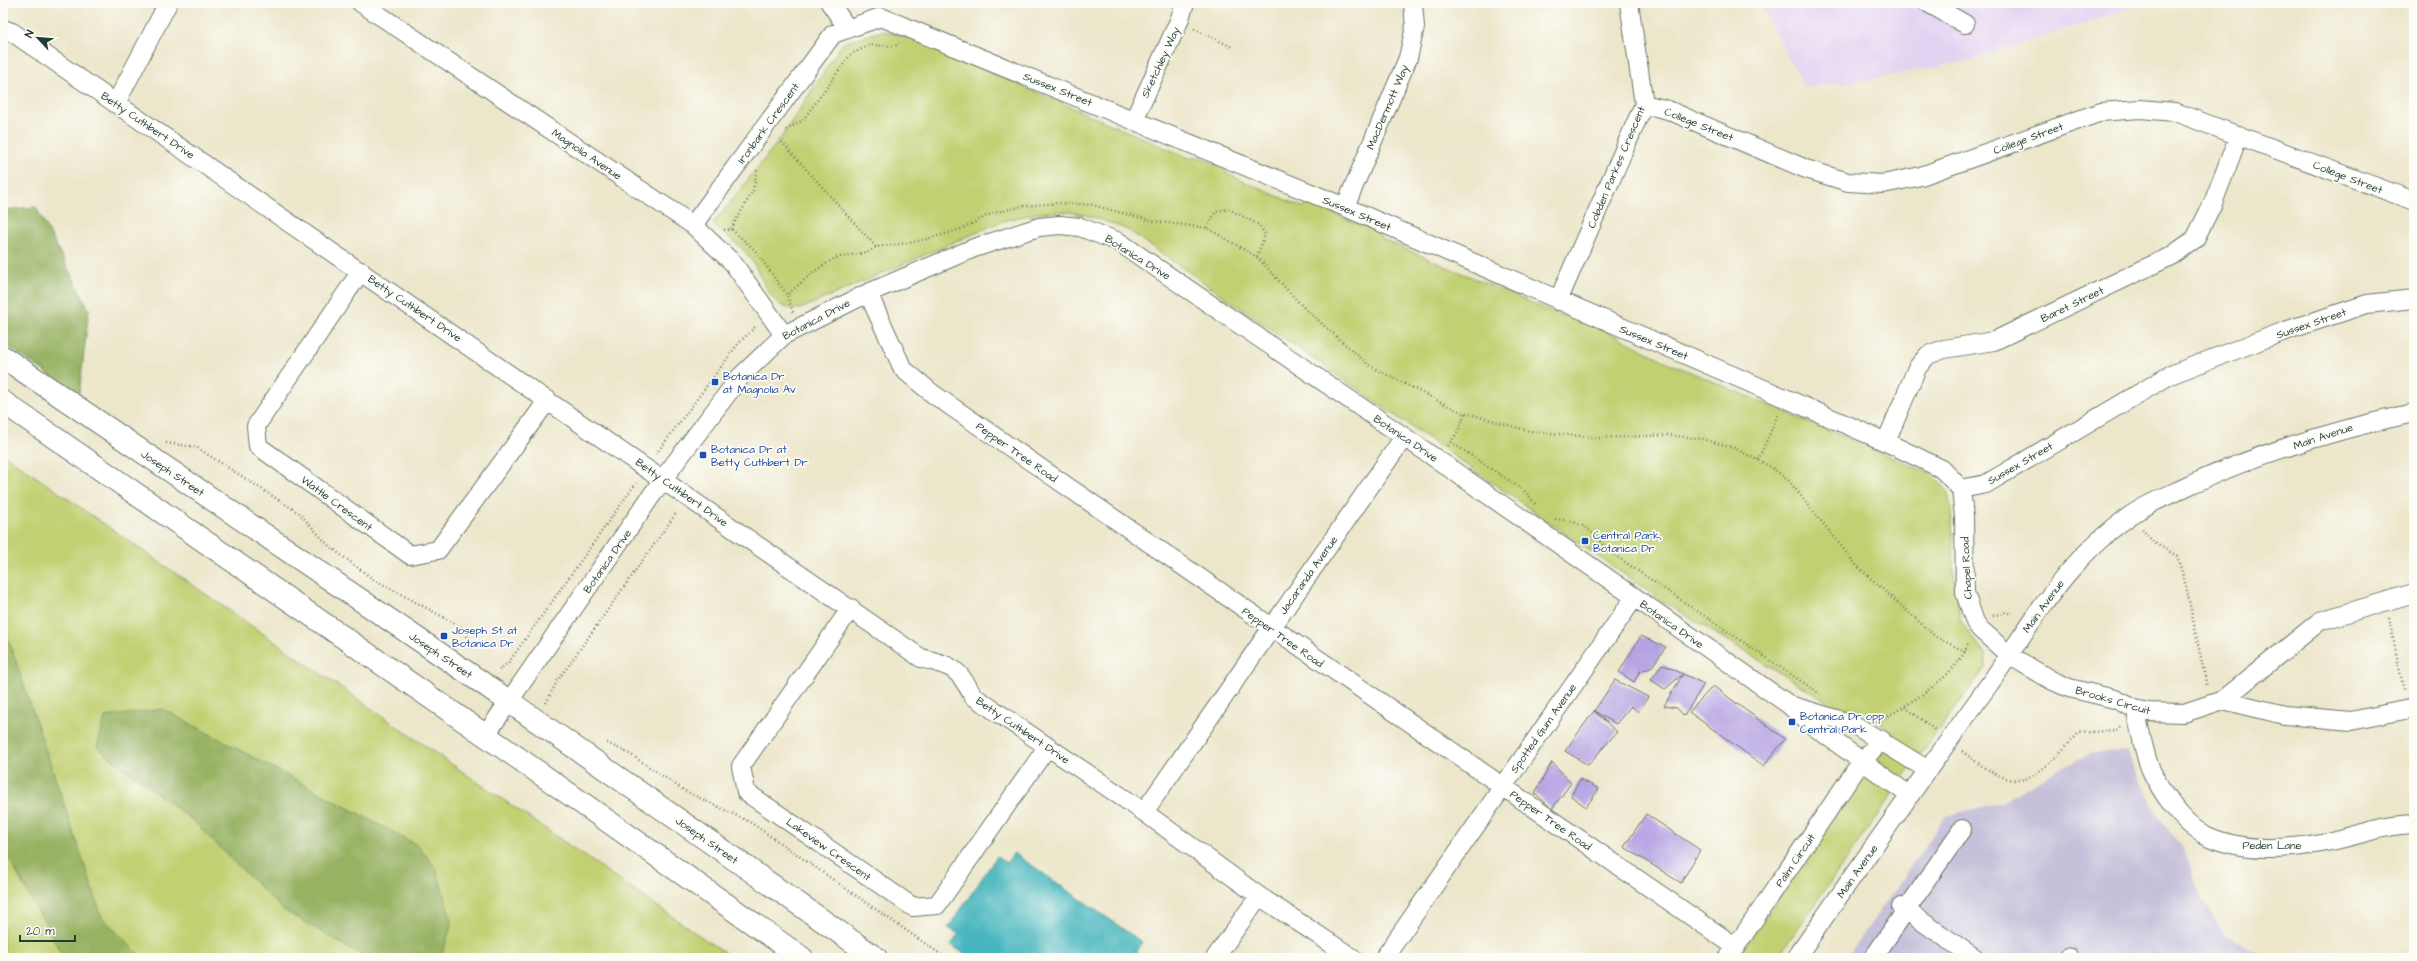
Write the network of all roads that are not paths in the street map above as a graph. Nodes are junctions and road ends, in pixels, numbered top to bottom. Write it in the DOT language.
graph roads {
  1 [pos="168,3"];
  2 [pos="361,3"];
  3 [pos="830,3"];
  4 [pos="1185,3"];
  5 [pos="1414,3"];
  6 [pos="1629,3"];
  7 [pos="1928,3"];
  8 [pos="884,10"];
  9 [pos="1965,24"];
  10 [pos="3,29"];
  11 [pos="848,29"];
  12 [pos="116,103"];
  13 [pos="1644,104"];
  14 [pos="1134,120"];
  15 [pos="2239,135"];
  16 [pos="2414,201"];
  17 [pos="1345,207"];
  18 [pos="693,225"];
  19 [pos="361,271"];
  20 [pos="868,293"];
  21 [pos="2414,299"];
  22 [pos="1558,301"];
  23 [pos="784,335"];
  24 [pos="3,357"];
  25 [pos="548,400"];
  26 [pos="3,402"];
  27 [pos="2414,413"];
  28 [pos="1404,437"];
  29 [pos="1886,442"];
  30 [pos="663,479"];
  31 [pos="1961,489"];
  32 [pos="2414,593"];
  33 [pos="1634,598"];
  34 [pos="850,608"];
  35 [pos="1271,628"];
  36 [pos="2009,655"];
  37 [pos="2224,700"];
  38 [pos="509,702"];
  39 [pos="1788,704"];
  40 [pos="2410,704"];
  41 [pos="2135,709"];
  42 [pos="485,736"];
  43 [pos="1882,740"];
  44 [pos="1048,746"];
  45 [pos="1861,762"];
  46 [pos="1928,770"];
  47 [pos="1503,786"];
  48 [pos="1909,795"];
  49 [pos="1144,812"];
  50 [pos="2414,824"];
  51 [pos="1962,829"];
  52 [pos="1259,896"];
  53 [pos="1904,908"];
  54 [pos="1732,953"];
  55 [pos="802,958"];
  56 [pos="876,958"];
  57 [pos="1215,958"];
  58 [pos="1353,958"];
  59 [pos="1384,958"];
  60 [pos="1796,958"];
  61 [pos="1873,958"];
  62 [pos="1975,958"];
  1 -- 12 [label="street"];
  2 -- 18 [label="street, Magnolia Avenue"];
  3 -- 11 [label="street"];
  4 -- 14 [label="street, Sketchley Way"];
  5 -- 17 [label="street, MacDermott Way"];
  6 -- 13 [label="street, Cobden Parkes Crescent"];
  7 -- 9 [label="street"];
  8 -- 11 [label="street, Ironbark Crescent"];
  8 -- 14 [label="street, Sussex Street"];
  10 -- 12 [label="street, Betty Cuthbert Drive"];
  11 -- 18 [label="street, Ironbark Crescent"];
  12 -- 19 [label="street, Betty Cuthbert Drive"];
  13 -- 15 [label="street, College Street"];
  13 -- 22 [label="street, Cobden Parkes Crescent"];
  14 -- 17 [label="street, Sussex Street"];
  15 -- 16 [label="street, College Street"];
  15 -- 29 [label="street, Baret Street"];
  17 -- 22 [label="street, Sussex Street"];
  18 -- 23 [label="street, Magnolia Avenue"];
  19 -- 25 [label="street, Betty Cuthbert Drive"];
  19 -- 25 [label="street, Wattle Crescent"];
  20 -- 23 [label="street, Botanica Drive"];
  20 -- 28 [label="street, Botanica Drive"];
  20 -- 35 [label="street, Pepper Tree Road"];
  21 -- 31 [label="street, Sussex Street"];
  22 -- 29 [label="street, Sussex Street"];
  23 -- 30 [label="street, Botanica Drive"];
  24 -- 38 [label="highway, Joseph Street"];
  25 -- 30 [label="street, Betty Cuthbert Drive"];
  26 -- 42 [label="highway"];
  27 -- 36 [label="street, Main Avenue"];
  28 -- 33 [label="street, Botanica Drive"];
  28 -- 35 [label="street, Jacaranda Avenue"];
  29 -- 31 [label="street, Sussex Street"];
  30 -- 34 [label="street, Betty Cuthbert Drive"];
  30 -- 38 [label="street, Botanica Drive"];
  31 -- 36 [label="street, Chapel Road"];
  32 -- 37 [label="street, Brooks Circuit"];
  33 -- 39 [label="street, Botanica Drive"];
  33 -- 47 [label="street, Spotted Gum Avenue"];
  34 -- 44 [label="street, Betty Cuthbert Drive"];
  34 -- 44 [label="street, Lakeview Crescent"];
  35 -- 47 [label="street, Pepper Tree Road"];
  35 -- 49 [label="street, Jacaranda Avenue"];
  36 -- 41 [label="street, Brooks Circuit"];
  36 -- 46 [label="street, Main Avenue"];
  37 -- 40 [label="street"];
  37 -- 41 [label="street, Brooks Circuit"];
  38 -- 42 [label="street, Botanica Drive"];
  38 -- 56 [label="highway, Joseph Street"];
  39 -- 43 [label="street, Botanica Drive"];
  39 -- 45 [label="street, Botanica Drive"];
  41 -- 50 [label="street, Peden Lane"];
  42 -- 55 [label="highway"];
  43 -- 45 [label="street, Palm Circuit"];
  43 -- 46 [label="street, Botanica Drive"];
  44 -- 49 [label="street, Betty Cuthbert Drive"];
  45 -- 48 [label="street, Botanica Drive"];
  45 -- 54 [label="street, Palm Circuit"];
  46 -- 48 [label="street, Main Avenue"];
  47 -- 54 [label="street, Pepper Tree Road"];
  47 -- 59 [label="street, Spotted Gum Avenue"];
  48 -- 60 [label="street, Main Avenue"];
  49 -- 52 [label="street, Betty Cuthbert Drive"];
  51 -- 53 [label="street"];
  52 -- 57 [label="street"];
  52 -- 58 [label="street, Betty Cuthbert Drive"];
  53 -- 61 [label="street"];
  53 -- 62 [label="street"];
}
